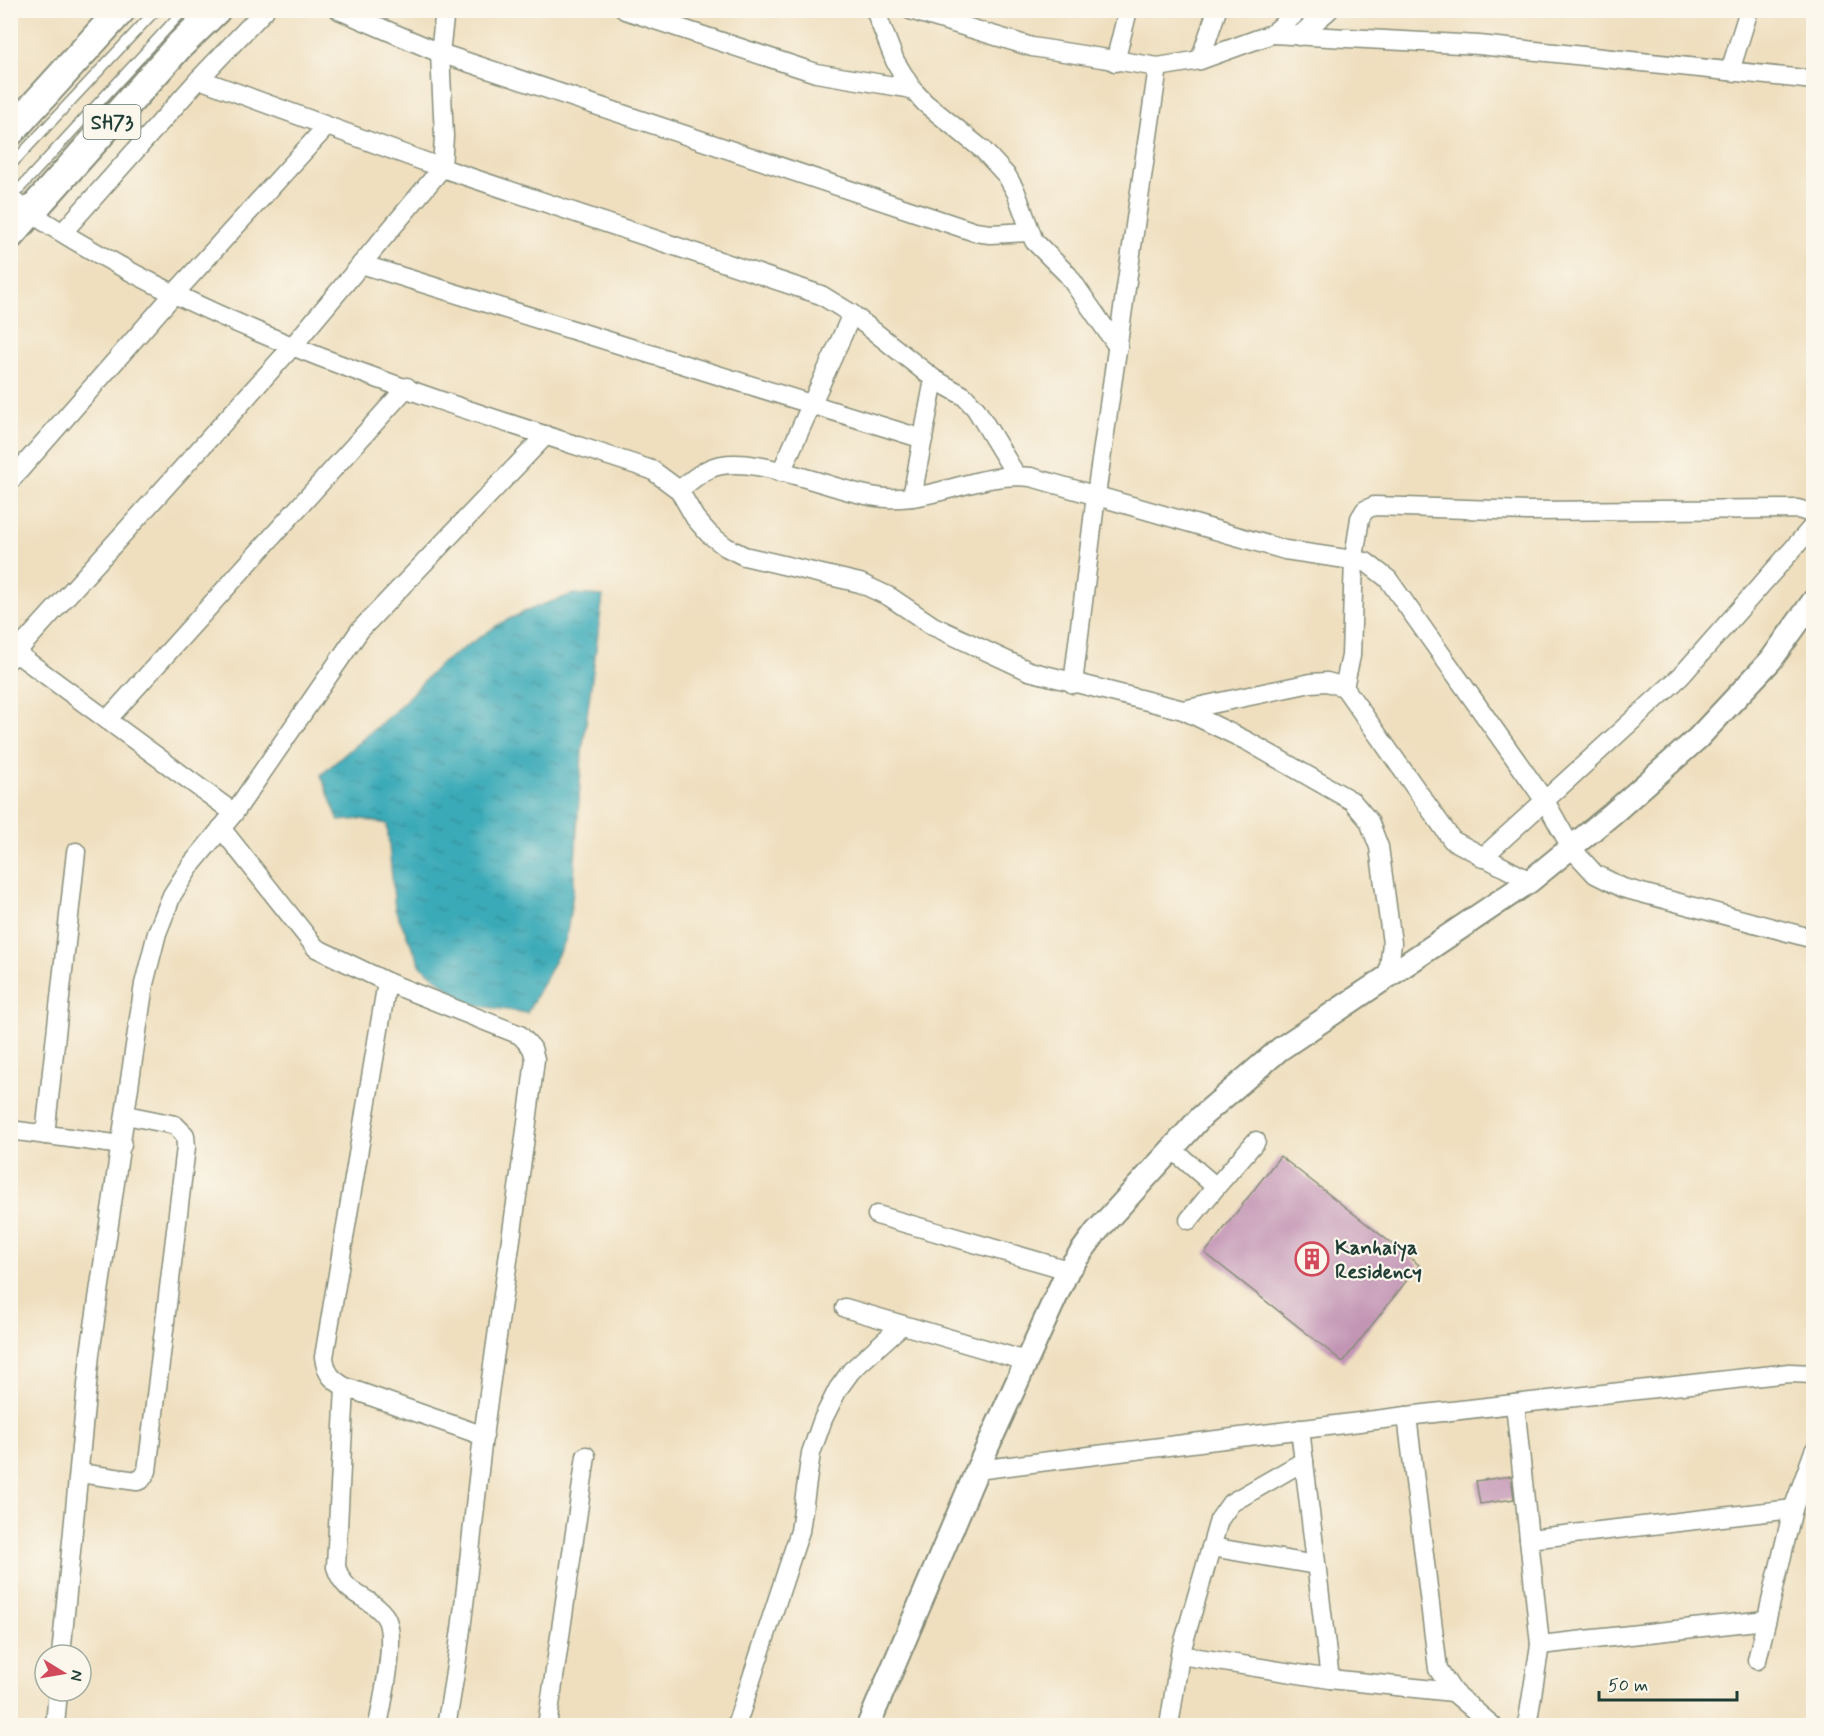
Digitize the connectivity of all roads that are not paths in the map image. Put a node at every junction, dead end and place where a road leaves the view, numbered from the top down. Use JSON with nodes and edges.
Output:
{"nodes":[{"id":1,"x":121,"y":10,"type":"edge"},
{"id":2,"x":156,"y":10,"type":"edge"},
{"id":3,"x":184,"y":10,"type":"edge"},
{"id":4,"x":216,"y":10,"type":"edge"},
{"id":5,"x":265,"y":10,"type":"edge"},
{"id":6,"x":339,"y":10,"type":"edge"},
{"id":7,"x":445,"y":10,"type":"edge"},
{"id":8,"x":625,"y":10,"type":"edge"},
{"id":9,"x":875,"y":10,"type":"edge"},
{"id":10,"x":910,"y":10,"type":"edge"},
{"id":11,"x":1128,"y":10,"type":"edge"},
{"id":12,"x":1217,"y":10,"type":"edge"},
{"id":13,"x":1300,"y":10,"type":"edge"},
{"id":14,"x":1329,"y":10,"type":"edge"},
{"id":15,"x":1749,"y":10,"type":"edge"},
{"id":16,"x":1272,"y":34,"type":"junction"},
{"id":17,"x":1299,"y":36,"type":"junction"},
{"id":18,"x":440,"y":53,"type":"junction"},
{"id":19,"x":1200,"y":60,"type":"junction"},
{"id":20,"x":1115,"y":62,"type":"junction"},
{"id":21,"x":1158,"y":67,"type":"junction"},
{"id":22,"x":1730,"y":71,"type":"junction"},
{"id":23,"x":199,"y":79,"type":"junction"},
{"id":24,"x":1814,"y":80,"type":"edge"},
{"id":25,"x":912,"y":88,"type":"junction"},
{"id":26,"x":326,"y":128,"type":"junction"},
{"id":27,"x":10,"y":132,"type":"edge"},
{"id":28,"x":10,"y":166,"type":"edge"},
{"id":29,"x":442,"y":168,"type":"junction"},
{"id":30,"x":16,"y":203,"type":"edge"},
{"id":31,"x":63,"y":232,"type":"junction"},
{"id":32,"x":1029,"y":232,"type":"junction"},
{"id":33,"x":10,"y":235,"type":"edge"},
{"id":34,"x":361,"y":264,"type":"junction"},
{"id":35,"x":174,"y":294,"type":"junction"},
{"id":36,"x":852,"y":314,"type":"junction"},
{"id":37,"x":1118,"y":347,"type":"junction"},
{"id":38,"x":291,"y":348,"type":"junction"},
{"id":39,"x":934,"y":379,"type":"junction"},
{"id":40,"x":406,"y":387,"type":"junction"},
{"id":41,"x":811,"y":406,"type":"junction"},
{"id":42,"x":546,"y":435,"type":"junction"},
{"id":43,"x":923,"y":439,"type":"junction"},
{"id":44,"x":782,"y":472,"type":"junction"},
{"id":45,"x":1016,"y":475,"type":"junction"},
{"id":46,"x":10,"y":481,"type":"edge"},
{"id":47,"x":679,"y":490,"type":"junction"},
{"id":48,"x":1096,"y":495,"type":"junction"},
{"id":49,"x":912,"y":497,"type":"junction"},
{"id":50,"x":1814,"y":514,"type":"edge"},
{"id":51,"x":1814,"y":525,"type":"edge"},
{"id":52,"x":1354,"y":558,"type":"junction"},
{"id":53,"x":1814,"y":600,"type":"edge"},
{"id":54,"x":13,"y":656,"type":"edge"},
{"id":55,"x":1073,"y":684,"type":"junction"},
{"id":56,"x":1344,"y":687,"type":"junction"},
{"id":57,"x":1183,"y":710,"type":"junction"},
{"id":58,"x":107,"y":720,"type":"junction"},
{"id":59,"x":1545,"y":801,"type":"junction"},
{"id":60,"x":234,"y":813,"type":"junction"},
{"id":61,"x":221,"y":828,"type":"junction"},
{"id":62,"x":1572,"y":849,"type":"junction"},
{"id":63,"x":76,"y":852,"type":"dead end"},
{"id":64,"x":1482,"y":858,"type":"junction"},
{"id":65,"x":1530,"y":881,"type":"junction"},
{"id":66,"x":1814,"y":939,"type":"edge"},
{"id":67,"x":1388,"y":976,"type":"junction"},
{"id":68,"x":387,"y":982,"type":"junction"},
{"id":69,"x":126,"y":1115,"type":"junction"},
{"id":70,"x":10,"y":1130,"type":"edge"},
{"id":71,"x":45,"y":1135,"type":"junction"},
{"id":72,"x":1256,"y":1141,"type":"dead end"},
{"id":73,"x":122,"y":1145,"type":"junction"},
{"id":74,"x":1172,"y":1149,"type":"junction"},
{"id":75,"x":1215,"y":1187,"type":"junction"},
{"id":76,"x":877,"y":1215,"type":"dead end"},
{"id":77,"x":1189,"y":1220,"type":"dead end"},
{"id":78,"x":1068,"y":1270,"type":"junction"},
{"id":79,"x":845,"y":1308,"type":"dead end"},
{"id":80,"x":902,"y":1325,"type":"junction"},
{"id":81,"x":1026,"y":1361,"type":"junction"},
{"id":82,"x":1814,"y":1374,"type":"edge"},
{"id":83,"x":345,"y":1387,"type":"junction"},
{"id":84,"x":1515,"y":1404,"type":"junction"},
{"id":85,"x":1407,"y":1416,"type":"junction"},
{"id":86,"x":1292,"y":1430,"type":"junction"},
{"id":87,"x":484,"y":1436,"type":"junction"},
{"id":88,"x":1814,"y":1451,"type":"edge"},
{"id":89,"x":586,"y":1456,"type":"dead end"},
{"id":90,"x":1304,"y":1461,"type":"junction"},
{"id":91,"x":977,"y":1470,"type":"junction"},
{"id":92,"x":79,"y":1473,"type":"junction"},
{"id":93,"x":1802,"y":1503,"type":"edge"},
{"id":94,"x":1529,"y":1539,"type":"junction"},
{"id":95,"x":1211,"y":1547,"type":"junction"},
{"id":96,"x":1316,"y":1565,"type":"junction"},
{"id":97,"x":1766,"y":1620,"type":"junction"},
{"id":98,"x":62,"y":1643,"type":"edge"},
{"id":99,"x":1540,"y":1645,"type":"junction"},
{"id":100,"x":1180,"y":1655,"type":"junction"},
{"id":101,"x":1757,"y":1660,"type":"dead end"},
{"id":102,"x":1330,"y":1679,"type":"junction"},
{"id":103,"x":1453,"y":1692,"type":"junction"},
{"id":104,"x":57,"y":1703,"type":"edge"},
{"id":105,"x":55,"y":1725,"type":"edge"},
{"id":106,"x":378,"y":1725,"type":"edge"},
{"id":107,"x":446,"y":1725,"type":"edge"},
{"id":108,"x":547,"y":1725,"type":"edge"},
{"id":109,"x":736,"y":1725,"type":"edge"},
{"id":110,"x":868,"y":1725,"type":"edge"},
{"id":111,"x":1169,"y":1725,"type":"edge"},
{"id":112,"x":1494,"y":1725,"type":"edge"},
{"id":113,"x":1527,"y":1725,"type":"edge"}],
"edges":[{"from":1,"to":27,"type":"main road"},
{"from":2,"to":28,"type":"lane"},
{"from":3,"to":30,"type":"lane"},
{"from":4,"to":30,"type":"main road","number":"SH73"},
{"from":5,"to":23,"type":"street"},
{"from":6,"to":18,"type":"street"},
{"from":7,"to":18,"type":"street"},
{"from":8,"to":25,"type":"street"},
{"from":9,"to":25,"type":"street"},
{"from":10,"to":20,"type":"street"},
{"from":11,"to":20,"type":"street"},
{"from":12,"to":19,"type":"street"},
{"from":13,"to":16,"type":"street"},
{"from":14,"to":17,"type":"street"},
{"from":15,"to":22,"type":"street"},
{"from":16,"to":17,"type":"street"},
{"from":16,"to":19,"type":"street"},
{"from":17,"to":22,"type":"street"},
{"from":18,"to":29,"type":"street"},
{"from":18,"to":32,"type":"street"},
{"from":19,"to":21,"type":"street"},
{"from":20,"to":21,"type":"street"},
{"from":21,"to":37,"type":"street"},
{"from":22,"to":24,"type":"street"},
{"from":23,"to":26,"type":"street"},
{"from":23,"to":31,"type":"street"},
{"from":25,"to":32,"type":"street"},
{"from":26,"to":29,"type":"street"},
{"from":26,"to":35,"type":"street"},
{"from":29,"to":34,"type":"street"},
{"from":29,"to":36,"type":"street"},
{"from":30,"to":31,"type":"street"},
{"from":30,"to":33,"type":"main road","number":"SH73"},
{"from":31,"to":35,"type":"street"},
{"from":32,"to":37,"type":"street"},
{"from":34,"to":38,"type":"street"},
{"from":34,"to":41,"type":"street"},
{"from":35,"to":38,"type":"street"},
{"from":35,"to":46,"type":"street"},
{"from":36,"to":39,"type":"street"},
{"from":36,"to":41,"type":"street"},
{"from":37,"to":48,"type":"street"},
{"from":38,"to":40,"type":"street"},
{"from":38,"to":54,"type":"street"},
{"from":39,"to":43,"type":"street"},
{"from":39,"to":45,"type":"street"},
{"from":40,"to":42,"type":"street"},
{"from":40,"to":58,"type":"street"},
{"from":41,"to":43,"type":"street"},
{"from":41,"to":44,"type":"street"},
{"from":42,"to":47,"type":"street"},
{"from":42,"to":60,"type":"street"},
{"from":43,"to":49,"type":"street"},
{"from":44,"to":47,"type":"street"},
{"from":44,"to":49,"type":"street"},
{"from":45,"to":48,"type":"street"},
{"from":45,"to":49,"type":"street"},
{"from":47,"to":55,"type":"street"},
{"from":48,"to":52,"type":"street"},
{"from":48,"to":55,"type":"street"},
{"from":50,"to":52,"type":"street"},
{"from":51,"to":59,"type":"street"},
{"from":52,"to":56,"type":"street"},
{"from":52,"to":59,"type":"street"},
{"from":53,"to":62,"type":"street"},
{"from":54,"to":58,"type":"street"},
{"from":55,"to":57,"type":"street"},
{"from":56,"to":57,"type":"street"},
{"from":56,"to":64,"type":"street"},
{"from":57,"to":67,"type":"street"},
{"from":58,"to":60,"type":"street"},
{"from":59,"to":62,"type":"street"},
{"from":59,"to":64,"type":"street"},
{"from":60,"to":61,"type":"street"},
{"from":61,"to":68,"type":"street"},
{"from":61,"to":69,"type":"street"},
{"from":62,"to":65,"type":"street"},
{"from":62,"to":66,"type":"street"},
{"from":63,"to":71,"type":"street"},
{"from":64,"to":65,"type":"street"},
{"from":65,"to":67,"type":"street"},
{"from":67,"to":74,"type":"street"},
{"from":68,"to":83,"type":"street"},
{"from":68,"to":87,"type":"street"},
{"from":69,"to":73,"type":"street"},
{"from":69,"to":92,"type":"street"},
{"from":70,"to":71,"type":"street"},
{"from":71,"to":73,"type":"street"},
{"from":72,"to":75,"type":"street"},
{"from":73,"to":92,"type":"street"},
{"from":74,"to":75,"type":"street"},
{"from":74,"to":78,"type":"street"},
{"from":75,"to":77,"type":"street"},
{"from":76,"to":78,"type":"street"},
{"from":78,"to":81,"type":"street"},
{"from":79,"to":80,"type":"street"},
{"from":80,"to":81,"type":"street"},
{"from":80,"to":109,"type":"street"},
{"from":81,"to":91,"type":"street"},
{"from":82,"to":84,"type":"street"},
{"from":83,"to":87,"type":"street"},
{"from":83,"to":106,"type":"street"},
{"from":84,"to":85,"type":"street"},
{"from":84,"to":94,"type":"street"},
{"from":85,"to":86,"type":"street"},
{"from":85,"to":103,"type":"street"},
{"from":86,"to":90,"type":"street"},
{"from":86,"to":91,"type":"street"},
{"from":87,"to":107,"type":"street"},
{"from":88,"to":93,"type":"street"},
{"from":89,"to":108,"type":"street"},
{"from":90,"to":95,"type":"street"},
{"from":90,"to":96,"type":"street"},
{"from":91,"to":110,"type":"street"},
{"from":92,"to":98,"type":"street"},
{"from":93,"to":94,"type":"street"},
{"from":93,"to":97,"type":"street"},
{"from":94,"to":99,"type":"street"},
{"from":95,"to":96,"type":"street"},
{"from":95,"to":100,"type":"street"},
{"from":96,"to":102,"type":"street"},
{"from":97,"to":99,"type":"street"},
{"from":97,"to":101,"type":"street"},
{"from":99,"to":113,"type":"street"},
{"from":100,"to":102,"type":"street"},
{"from":100,"to":111,"type":"street"},
{"from":102,"to":103,"type":"street"},
{"from":103,"to":112,"type":"street"},
{"from":104,"to":105,"type":"street"}]}
